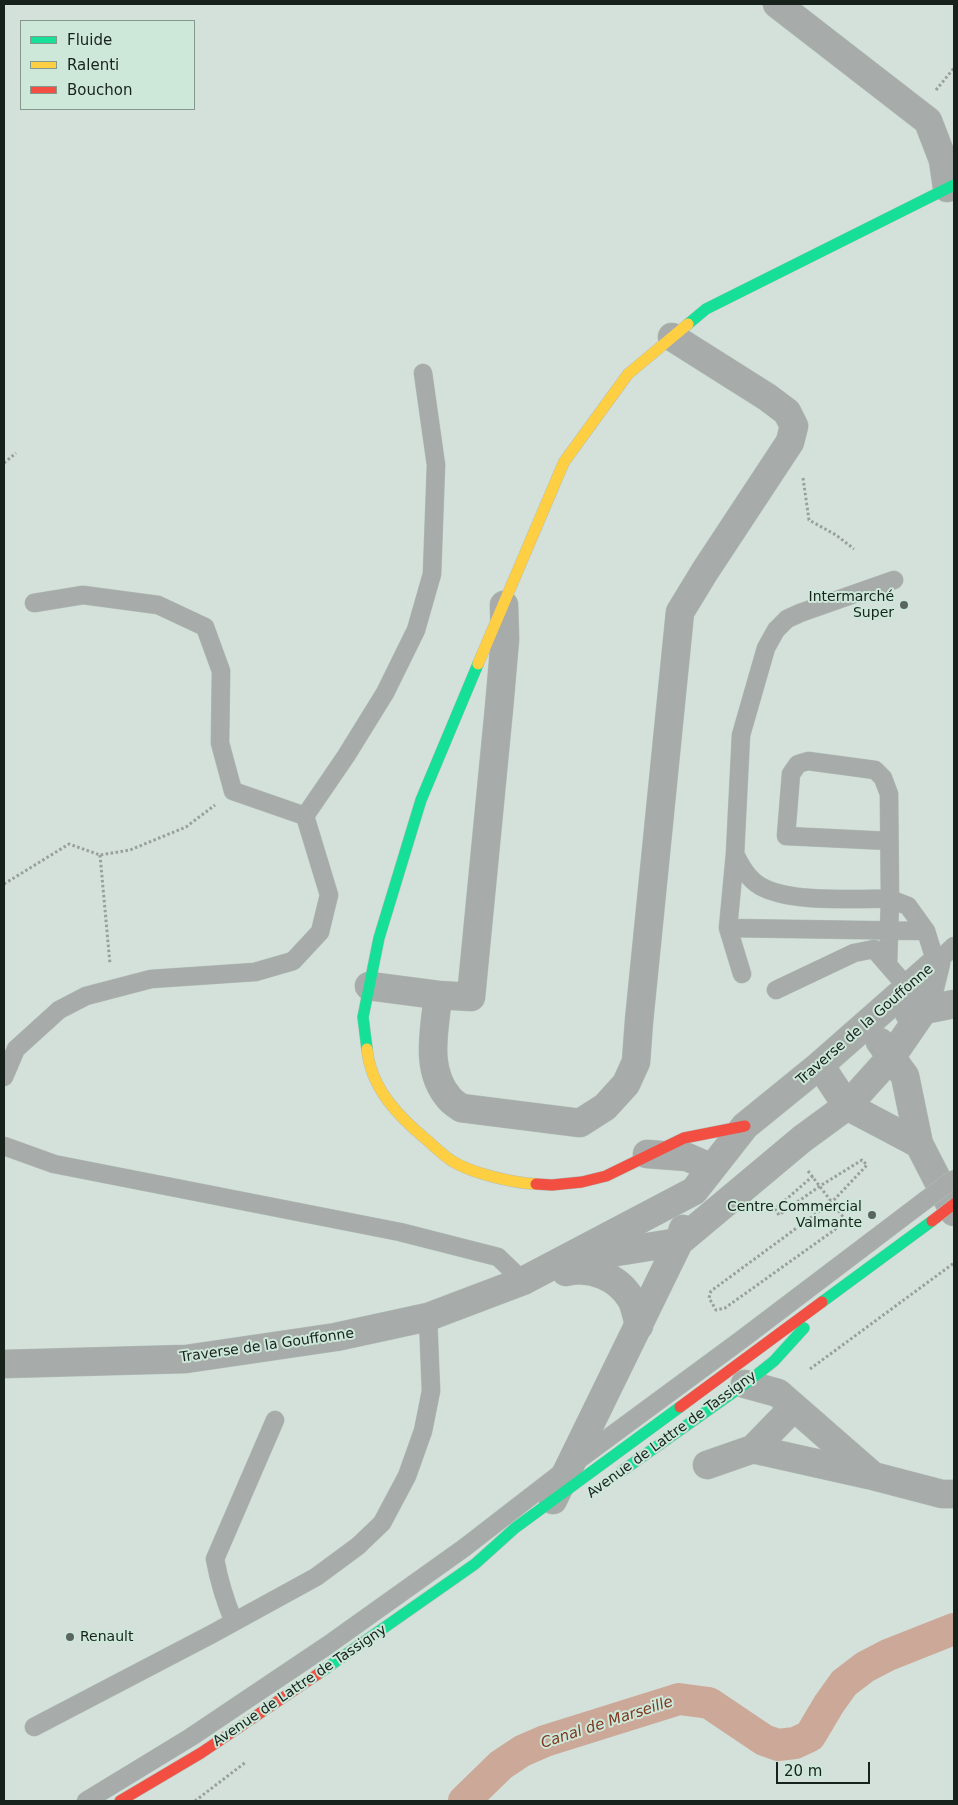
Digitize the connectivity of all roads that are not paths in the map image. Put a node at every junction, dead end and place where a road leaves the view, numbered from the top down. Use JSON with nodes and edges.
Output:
{"nodes":[{"id":1,"x":777,"y":4,"type":"edge"},
{"id":2,"x":926,"y":110,"type":"junction"},
{"id":3,"x":954,"y":132,"type":"edge"},
{"id":4,"x":951,"y":187,"type":"edge"},
{"id":5,"x":672,"y":336,"type":"junction"},
{"id":6,"x":423,"y":373,"type":"dead end"},
{"id":7,"x":894,"y":580,"type":"dead end"},
{"id":8,"x":34,"y":603,"type":"dead end"},
{"id":9,"x":504,"y":604,"type":"junction"},
{"id":10,"x":304,"y":816,"type":"junction"},
{"id":11,"x":889,"y":842,"type":"junction"},
{"id":12,"x":735,"y":854,"type":"junction"},
{"id":13,"x":890,"y":899,"type":"junction"},
{"id":14,"x":728,"y":928,"type":"junction"},
{"id":15,"x":889,"y":929,"type":"junction"},
{"id":16,"x":926,"y":931,"type":"junction"},
{"id":17,"x":945,"y":954,"type":"edge"},
{"id":18,"x":888,"y":964,"type":"junction"},
{"id":19,"x":742,"y":974,"type":"dead end"},
{"id":20,"x":369,"y":986,"type":"junction"},
{"id":21,"x":907,"y":987,"type":"junction"},
{"id":22,"x":776,"y":990,"type":"dead end"},
{"id":23,"x":438,"y":995,"type":"junction"},
{"id":24,"x":954,"y":1004,"type":"edge"},
{"id":25,"x":925,"y":1008,"type":"junction"},
{"id":26,"x":867,"y":1024,"type":"junction"},
{"id":27,"x":892,"y":1056,"type":"junction"},
{"id":28,"x":820,"y":1065,"type":"junction"},
{"id":29,"x":4,"y":1077,"type":"edge"},
{"id":30,"x":847,"y":1106,"type":"junction"},
{"id":31,"x":745,"y":1126,"type":"junction"},
{"id":32,"x":919,"y":1144,"type":"junction"},
{"id":33,"x":4,"y":1146,"type":"edge"},
{"id":34,"x":647,"y":1154,"type":"junction"},
{"id":35,"x":712,"y":1168,"type":"junction"},
{"id":36,"x":954,"y":1178,"type":"edge"},
{"id":37,"x":694,"y":1191,"type":"junction"},
{"id":38,"x":954,"y":1204,"type":"edge"},
{"id":39,"x":943,"y":1216,"type":"edge"},
{"id":40,"x":679,"y":1242,"type":"junction"},
{"id":41,"x":561,"y":1261,"type":"junction"},
{"id":42,"x":523,"y":1281,"type":"junction"},
{"id":43,"x":848,"y":1282,"type":"junction"},
{"id":44,"x":428,"y":1318,"type":"junction"},
{"id":45,"x":639,"y":1326,"type":"junction"},
{"id":46,"x":774,"y":1361,"type":"junction"},
{"id":47,"x":4,"y":1364,"type":"edge"},
{"id":48,"x":745,"y":1384,"type":"junction"},
{"id":49,"x":786,"y":1400,"type":"junction"},
{"id":50,"x":274,"y":1420,"type":"dead end"},
{"id":51,"x":753,"y":1449,"type":"junction"},
{"id":52,"x":706,"y":1465,"type":"dead end"},
{"id":53,"x":570,"y":1466,"type":"junction"},
{"id":54,"x":616,"y":1476,"type":"dead end"},
{"id":55,"x":873,"y":1476,"type":"junction"},
{"id":56,"x":954,"y":1494,"type":"edge"},
{"id":57,"x":553,"y":1500,"type":"junction"},
{"id":58,"x":510,"y":1547,"type":"dead end"},
{"id":59,"x":475,"y":1564,"type":"junction"},
{"id":60,"x":234,"y":1622,"type":"junction"},
{"id":61,"x":34,"y":1727,"type":"dead end"},
{"id":62,"x":86,"y":1801,"type":"edge"},
{"id":63,"x":120,"y":1801,"type":"edge"}],
"edges":[{"from":1,"to":2,"type":"street"},
{"from":2,"to":3,"type":"street"},
{"from":2,"to":4,"type":"street"},
{"from":4,"to":5,"type":"street"},
{"from":5,"to":9,"type":"street"},
{"from":5,"to":23,"type":"street"},
{"from":6,"to":10,"type":"lane"},
{"from":7,"to":12,"type":"lane"},
{"from":8,"to":10,"type":"lane"},
{"from":9,"to":20,"type":"street"},
{"from":9,"to":23,"type":"street"},
{"from":10,"to":29,"type":"lane"},
{"from":11,"to":11,"type":"lane"},
{"from":11,"to":13,"type":"lane"},
{"from":12,"to":13,"type":"lane"},
{"from":12,"to":14,"type":"lane"},
{"from":13,"to":15,"type":"lane"},
{"from":13,"to":16,"type":"lane"},
{"from":14,"to":15,"type":"lane"},
{"from":14,"to":19,"type":"lane"},
{"from":15,"to":16,"type":"lane"},
{"from":15,"to":18,"type":"lane"},
{"from":16,"to":17,"type":"lane"},
{"from":17,"to":21,"type":"street","name":"Traverse de la Gouffonne"},
{"from":17,"to":25,"type":"street","name":"Traverse de la Gouffonne"},
{"from":18,"to":21,"type":"lane"},
{"from":18,"to":22,"type":"lane"},
{"from":20,"to":23,"type":"street"},
{"from":20,"to":34,"type":"street"},
{"from":21,"to":26,"type":"street","name":"Traverse de la Gouffonne"},
{"from":24,"to":25,"type":"street"},
{"from":25,"to":26,"type":"street"},
{"from":25,"to":27,"type":"street","name":"Traverse de la Gouffonne"},
{"from":26,"to":27,"type":"street"},
{"from":26,"to":28,"type":"street","name":"Traverse de la Gouffonne"},
{"from":27,"to":30,"type":"street","name":"Traverse de la Gouffonne"},
{"from":27,"to":32,"type":"street"},
{"from":28,"to":30,"type":"street"},
{"from":28,"to":31,"type":"street","name":"Traverse de la Gouffonne"},
{"from":30,"to":32,"type":"street"},
{"from":30,"to":40,"type":"street","name":"Traverse de la Gouffonne"},
{"from":31,"to":34,"type":"street"},
{"from":31,"to":35,"type":"street","name":"Traverse de la Gouffonne"},
{"from":32,"to":39,"type":"street"},
{"from":33,"to":42,"type":"lane"},
{"from":34,"to":35,"type":"street"},
{"from":35,"to":37,"type":"street","name":"Traverse de la Gouffonne"},
{"from":36,"to":53,"type":"lane","bridge":true},
{"from":37,"to":40,"type":"street"},
{"from":37,"to":41,"type":"street","name":"Traverse de la Gouffonne"},
{"from":38,"to":39,"type":"street","name":"Avenue de Lattre de Tassigny","bridge":true},
{"from":39,"to":43,"type":"street","name":"Avenue de Lattre de Tassigny"},
{"from":40,"to":41,"type":"street","name":"Traverse de la Gouffonne"},
{"from":40,"to":45,"type":"street"},
{"from":41,"to":42,"type":"street","name":"Traverse de la Gouffonne"},
{"from":42,"to":44,"type":"street","name":"Traverse de la Gouffonne"},
{"from":42,"to":45,"type":"street","name":"Traverse de la Gouffonne"},
{"from":43,"to":46,"type":"street","name":"Avenue de Lattre de Tassigny"},
{"from":43,"to":57,"type":"street","name":"Avenue de Lattre de Tassigny"},
{"from":44,"to":47,"type":"street","name":"Traverse de la Gouffonne"},
{"from":44,"to":60,"type":"lane"},
{"from":45,"to":53,"type":"street"},
{"from":46,"to":48,"type":"street","name":"Avenue de Lattre de Tassigny"},
{"from":46,"to":49,"type":"street"},
{"from":48,"to":49,"type":"street"},
{"from":48,"to":54,"type":"street","name":"Avenue de Lattre de Tassigny"},
{"from":49,"to":51,"type":"street"},
{"from":49,"to":55,"type":"street"},
{"from":50,"to":60,"type":"lane"},
{"from":51,"to":52,"type":"street"},
{"from":51,"to":55,"type":"street"},
{"from":53,"to":57,"type":"street"},
{"from":53,"to":62,"type":"lane"},
{"from":55,"to":56,"type":"street"},
{"from":57,"to":59,"type":"street","name":"Avenue de Lattre de Tassigny"},
{"from":58,"to":59,"type":"street","name":"Avenue de Lattre de Tassigny"},
{"from":59,"to":63,"type":"street","name":"Avenue de Lattre de Tassigny"},
{"from":60,"to":61,"type":"lane"}]}
